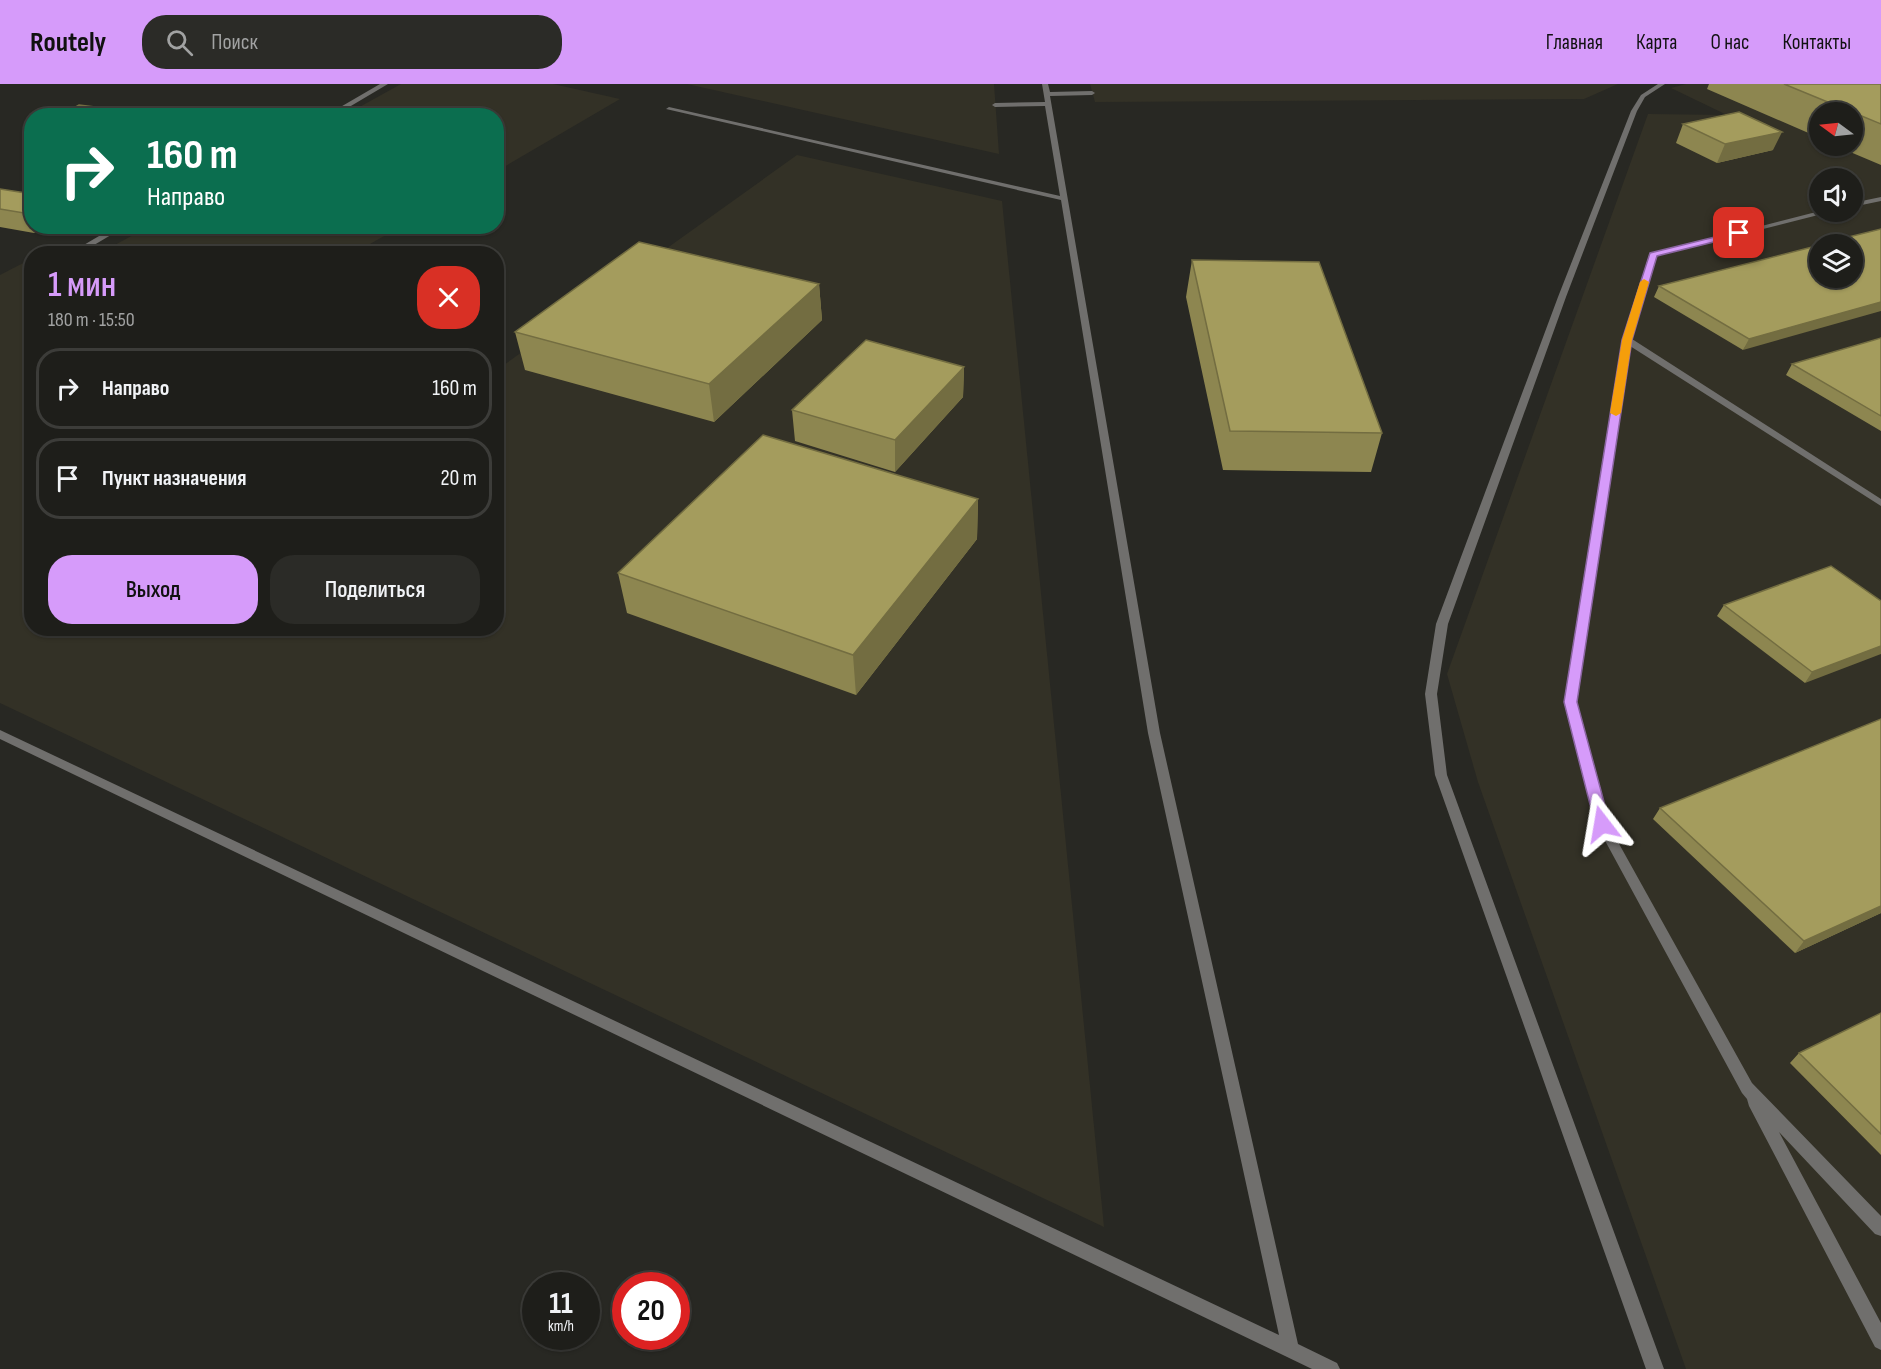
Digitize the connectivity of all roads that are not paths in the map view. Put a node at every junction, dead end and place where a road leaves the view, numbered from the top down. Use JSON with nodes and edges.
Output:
{"nodes":[{"id":1,"x":385,"y":84,"type":"edge"},
{"id":2,"x":1662,"y":84,"type":"edge"},
{"id":3,"x":1092,"y":93,"type":"dead end"},
{"id":4,"x":1047,"y":94,"type":"edge"},
{"id":5,"x":995,"y":105,"type":"dead end"},
{"id":6,"x":342,"y":108,"type":"edge"},
{"id":7,"x":669,"y":109,"type":"dead end"},
{"id":8,"x":1065,"y":199,"type":"junction"},
{"id":9,"x":1881,"y":199,"type":"edge"},
{"id":10,"x":1863,"y":203,"type":"edge"},
{"id":11,"x":1809,"y":216,"type":"edge"},
{"id":12,"x":108,"y":234,"type":"edge"},
{"id":13,"x":86,"y":246,"type":"edge"},
{"id":14,"x":1627,"y":340,"type":"junction"},
{"id":15,"x":1881,"y":502,"type":"edge"},
{"id":16,"x":0,"y":734,"type":"edge"},
{"id":17,"x":1747,"y":1088,"type":"junction"},
{"id":18,"x":1881,"y":1228,"type":"edge"},
{"id":19,"x":1881,"y":1341,"type":"edge"},
{"id":20,"x":1291,"y":1350,"type":"junction"},
{"id":21,"x":1331,"y":1369,"type":"edge"},
{"id":22,"x":1655,"y":1369,"type":"edge"}],
"edges":[{"from":1,"to":6,"type":"street"},
{"from":2,"to":22,"type":"street"},
{"from":3,"to":4,"type":"street"},
{"from":4,"to":5,"type":"street"},
{"from":4,"to":8,"type":"street"},
{"from":7,"to":8,"type":"street"},
{"from":8,"to":20,"type":"street"},
{"from":9,"to":10,"type":"street"},
{"from":11,"to":14,"type":"street"},
{"from":12,"to":13,"type":"street"},
{"from":14,"to":15,"type":"street"},
{"from":14,"to":17,"type":"street"},
{"from":16,"to":20,"type":"street"},
{"from":17,"to":18,"type":"street"},
{"from":17,"to":19,"type":"street"},
{"from":20,"to":21,"type":"street"}]}
